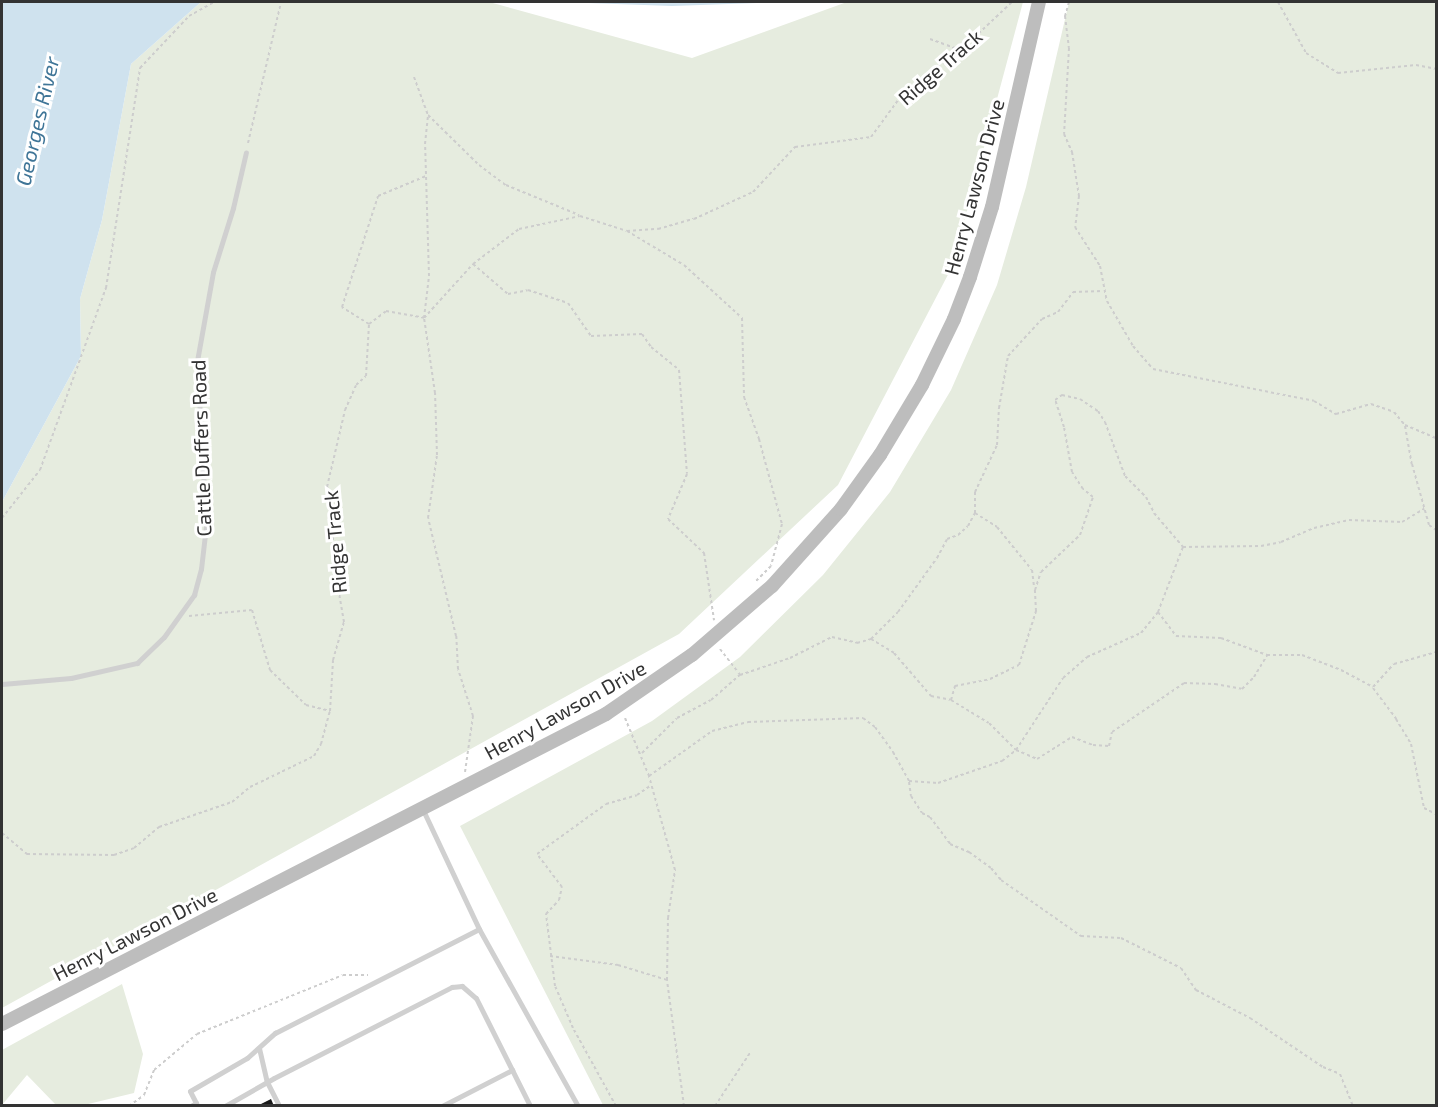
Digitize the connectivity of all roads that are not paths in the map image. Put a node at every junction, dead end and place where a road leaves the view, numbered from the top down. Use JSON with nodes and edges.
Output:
{"nodes":[{"id":1,"x":1039,"y":2,"type":"edge"},
{"id":2,"x":246,"y":152,"type":"road end"},
{"id":3,"x":2,"y":684,"type":"edge"},
{"id":4,"x":422,"y":809,"type":"junction"},
{"id":5,"x":479,"y":929,"type":"junction"},
{"id":6,"x":2,"y":1024,"type":"edge"},
{"id":7,"x":259,"y":1048,"type":"junction"},
{"id":8,"x":512,"y":1070,"type":"junction"},
{"id":9,"x":267,"y":1082,"type":"junction"},
{"id":10,"x":195,"y":1105,"type":"edge"},
{"id":11,"x":225,"y":1106,"type":"edge"},
{"id":12,"x":279,"y":1106,"type":"edge"},
{"id":13,"x":442,"y":1106,"type":"edge"},
{"id":14,"x":530,"y":1106,"type":"edge"},
{"id":15,"x":578,"y":1106,"type":"edge"}],
"edges":[{"from":1,"to":4,"type":"main road","name":"Henry Lawson Drive"},
{"from":2,"to":3,"type":"lane","name":"Cattle Duffers Road"},
{"from":4,"to":5,"type":"lane"},
{"from":4,"to":6,"type":"main road","name":"Henry Lawson Drive"},
{"from":5,"to":7,"type":"lane"},
{"from":5,"to":15,"type":"lane"},
{"from":7,"to":9,"type":"lane"},
{"from":7,"to":10,"type":"lane"},
{"from":8,"to":9,"type":"lane"},
{"from":8,"to":13,"type":"lane"},
{"from":8,"to":14,"type":"lane"},
{"from":9,"to":11,"type":"lane"},
{"from":9,"to":12,"type":"lane"}]}
